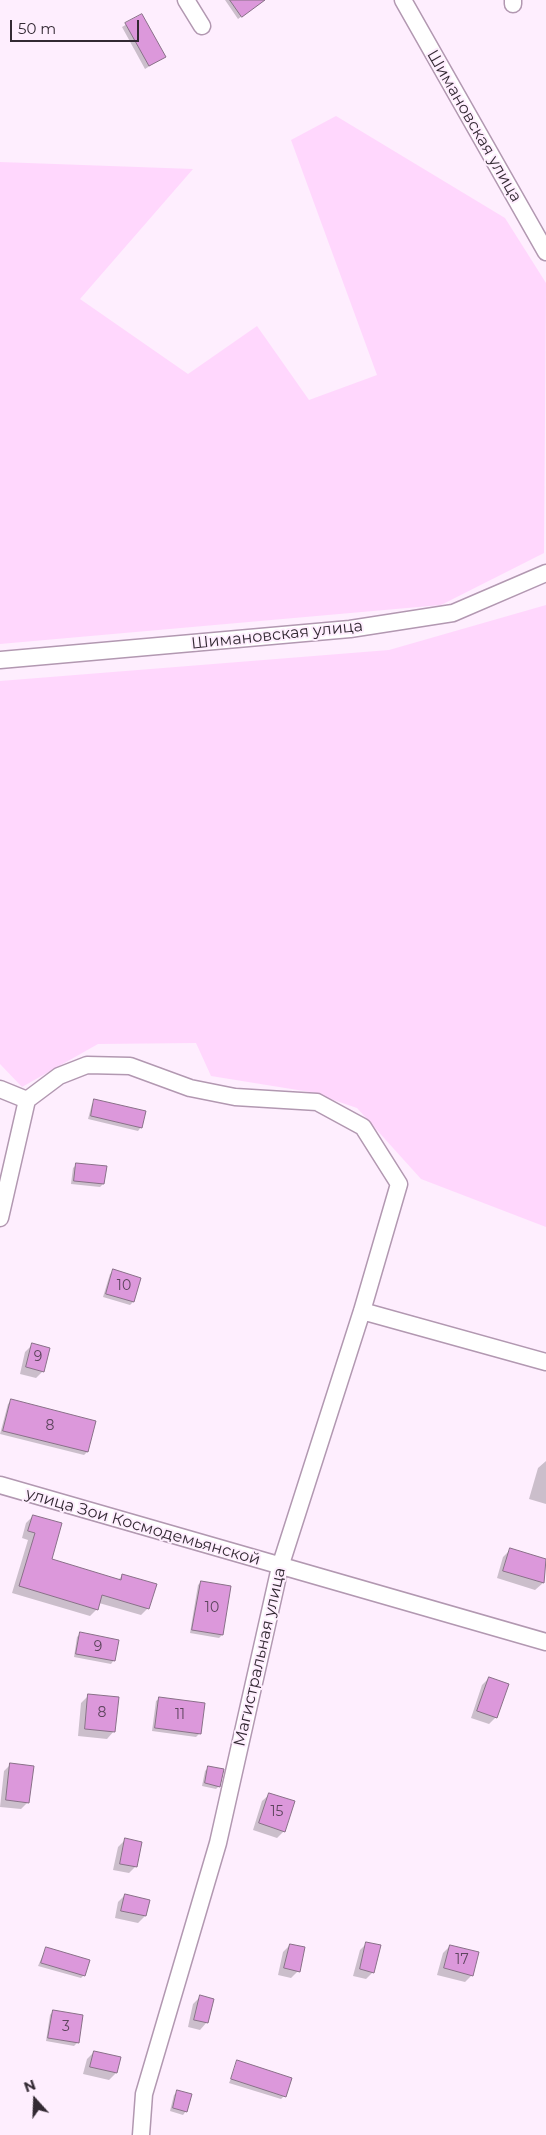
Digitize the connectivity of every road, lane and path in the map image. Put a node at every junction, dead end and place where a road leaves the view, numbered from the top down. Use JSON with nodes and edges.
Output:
{"nodes":[{"id":1,"x":186,"y":0,"type":"edge"},
{"id":2,"x":403,"y":0,"type":"edge"},
{"id":3,"x":202,"y":26,"type":"dead end"},
{"id":4,"x":546,"y":252,"type":"edge"},
{"id":5,"x":546,"y":572,"type":"edge"},
{"id":6,"x":0,"y":660,"type":"edge"},
{"id":7,"x":0,"y":1089,"type":"edge"},
{"id":8,"x":27,"y":1100,"type":"junction"},
{"id":9,"x":0,"y":1218,"type":"edge"},
{"id":10,"x":362,"y":1311,"type":"junction"},
{"id":11,"x":546,"y":1362,"type":"edge"},
{"id":12,"x":0,"y":1485,"type":"edge"},
{"id":13,"x":280,"y":1567,"type":"junction"},
{"id":14,"x":546,"y":1642,"type":"edge"},
{"id":15,"x":141,"y":2135,"type":"edge"}],
"edges":[{"from":1,"to":3,"type":"street"},
{"from":2,"to":4,"type":"street","name":"Шимановская улица"},
{"from":5,"to":6,"type":"street","name":"Шимановская улица"},
{"from":7,"to":8,"type":"street"},
{"from":8,"to":9,"type":"street"},
{"from":8,"to":10,"type":"street","name":"Магистральная улица"},
{"from":10,"to":11,"type":"street"},
{"from":10,"to":13,"type":"street","name":"Магистральная улица"},
{"from":12,"to":13,"type":"street","name":"улица Зои Космодемьянской"},
{"from":13,"to":14,"type":"street","name":"улица Зои Космодемьянской"},
{"from":13,"to":15,"type":"street","name":"Магистральная улица"}]}
